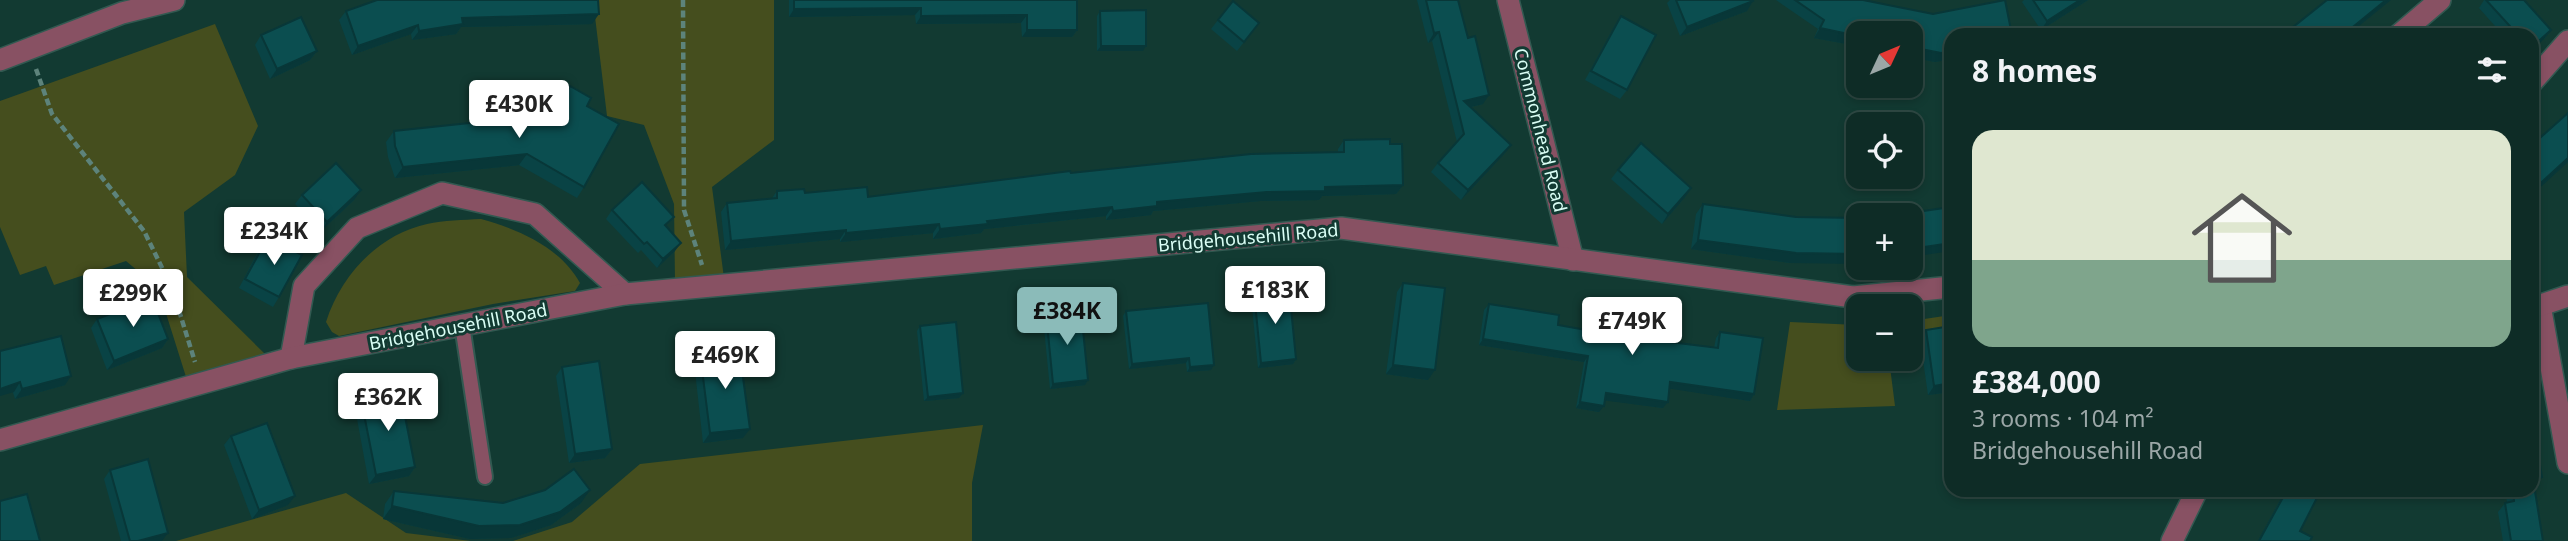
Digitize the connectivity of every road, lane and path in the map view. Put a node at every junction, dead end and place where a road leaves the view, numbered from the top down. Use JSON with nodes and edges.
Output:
{"nodes":[{"id":1,"x":174,"y":0,"type":"edge"},
{"id":2,"x":683,"y":0,"type":"edge"},
{"id":3,"x":1508,"y":0,"type":"edge"},
{"id":4,"x":2440,"y":0,"type":"edge"},
{"id":5,"x":105,"y":10,"type":"edge"},
{"id":6,"x":2407,"y":28,"type":"edge"},
{"id":7,"x":2568,"y":41,"type":"edge"},
{"id":8,"x":29,"y":48,"type":"junction"},
{"id":9,"x":0,"y":60,"type":"edge"},
{"id":10,"x":2539,"y":74,"type":"edge"},
{"id":11,"x":1573,"y":260,"type":"junction"},
{"id":12,"x":708,"y":286,"type":"junction"},
{"id":13,"x":1944,"y":288,"type":"edge"},
{"id":14,"x":625,"y":294,"type":"junction"},
{"id":15,"x":2568,"y":296,"type":"edge"},
{"id":16,"x":2539,"y":305,"type":"edge"},
{"id":17,"x":2539,"y":321,"type":"edge"},
{"id":18,"x":462,"y":325,"type":"junction"},
{"id":19,"x":291,"y":358,"type":"junction"},
{"id":20,"x":202,"y":383,"type":"junction"},
{"id":21,"x":0,"y":440,"type":"edge"},
{"id":22,"x":2568,"y":463,"type":"edge"},
{"id":23,"x":485,"y":477,"type":"dead end"},
{"id":24,"x":2194,"y":497,"type":"edge"},
{"id":25,"x":2172,"y":541,"type":"edge"}],
"edges":[{"from":1,"to":5,"type":"street"},
{"from":2,"to":12,"type":"path"},
{"from":3,"to":11,"type":"street","name":"Commonhead Road"},
{"from":4,"to":6,"type":"street"},
{"from":5,"to":8,"type":"street"},
{"from":7,"to":10,"type":"street"},
{"from":8,"to":9,"type":"street"},
{"from":8,"to":20,"type":"path"},
{"from":11,"to":12,"type":"street","name":"Bridgehousehill Road"},
{"from":11,"to":13,"type":"street","name":"Bridgehousehill Road"},
{"from":12,"to":14,"type":"street","name":"Bridgehousehill Road"},
{"from":14,"to":18,"type":"street","name":"Bridgehousehill Road"},
{"from":14,"to":19,"type":"street"},
{"from":15,"to":16,"type":"street"},
{"from":17,"to":22,"type":"street"},
{"from":18,"to":19,"type":"street","name":"Bridgehousehill Road"},
{"from":18,"to":23,"type":"lane"},
{"from":19,"to":20,"type":"street","name":"Bridgehousehill Road"},
{"from":20,"to":21,"type":"street","name":"Bridgehousehill Road"},
{"from":24,"to":25,"type":"street"}]}
